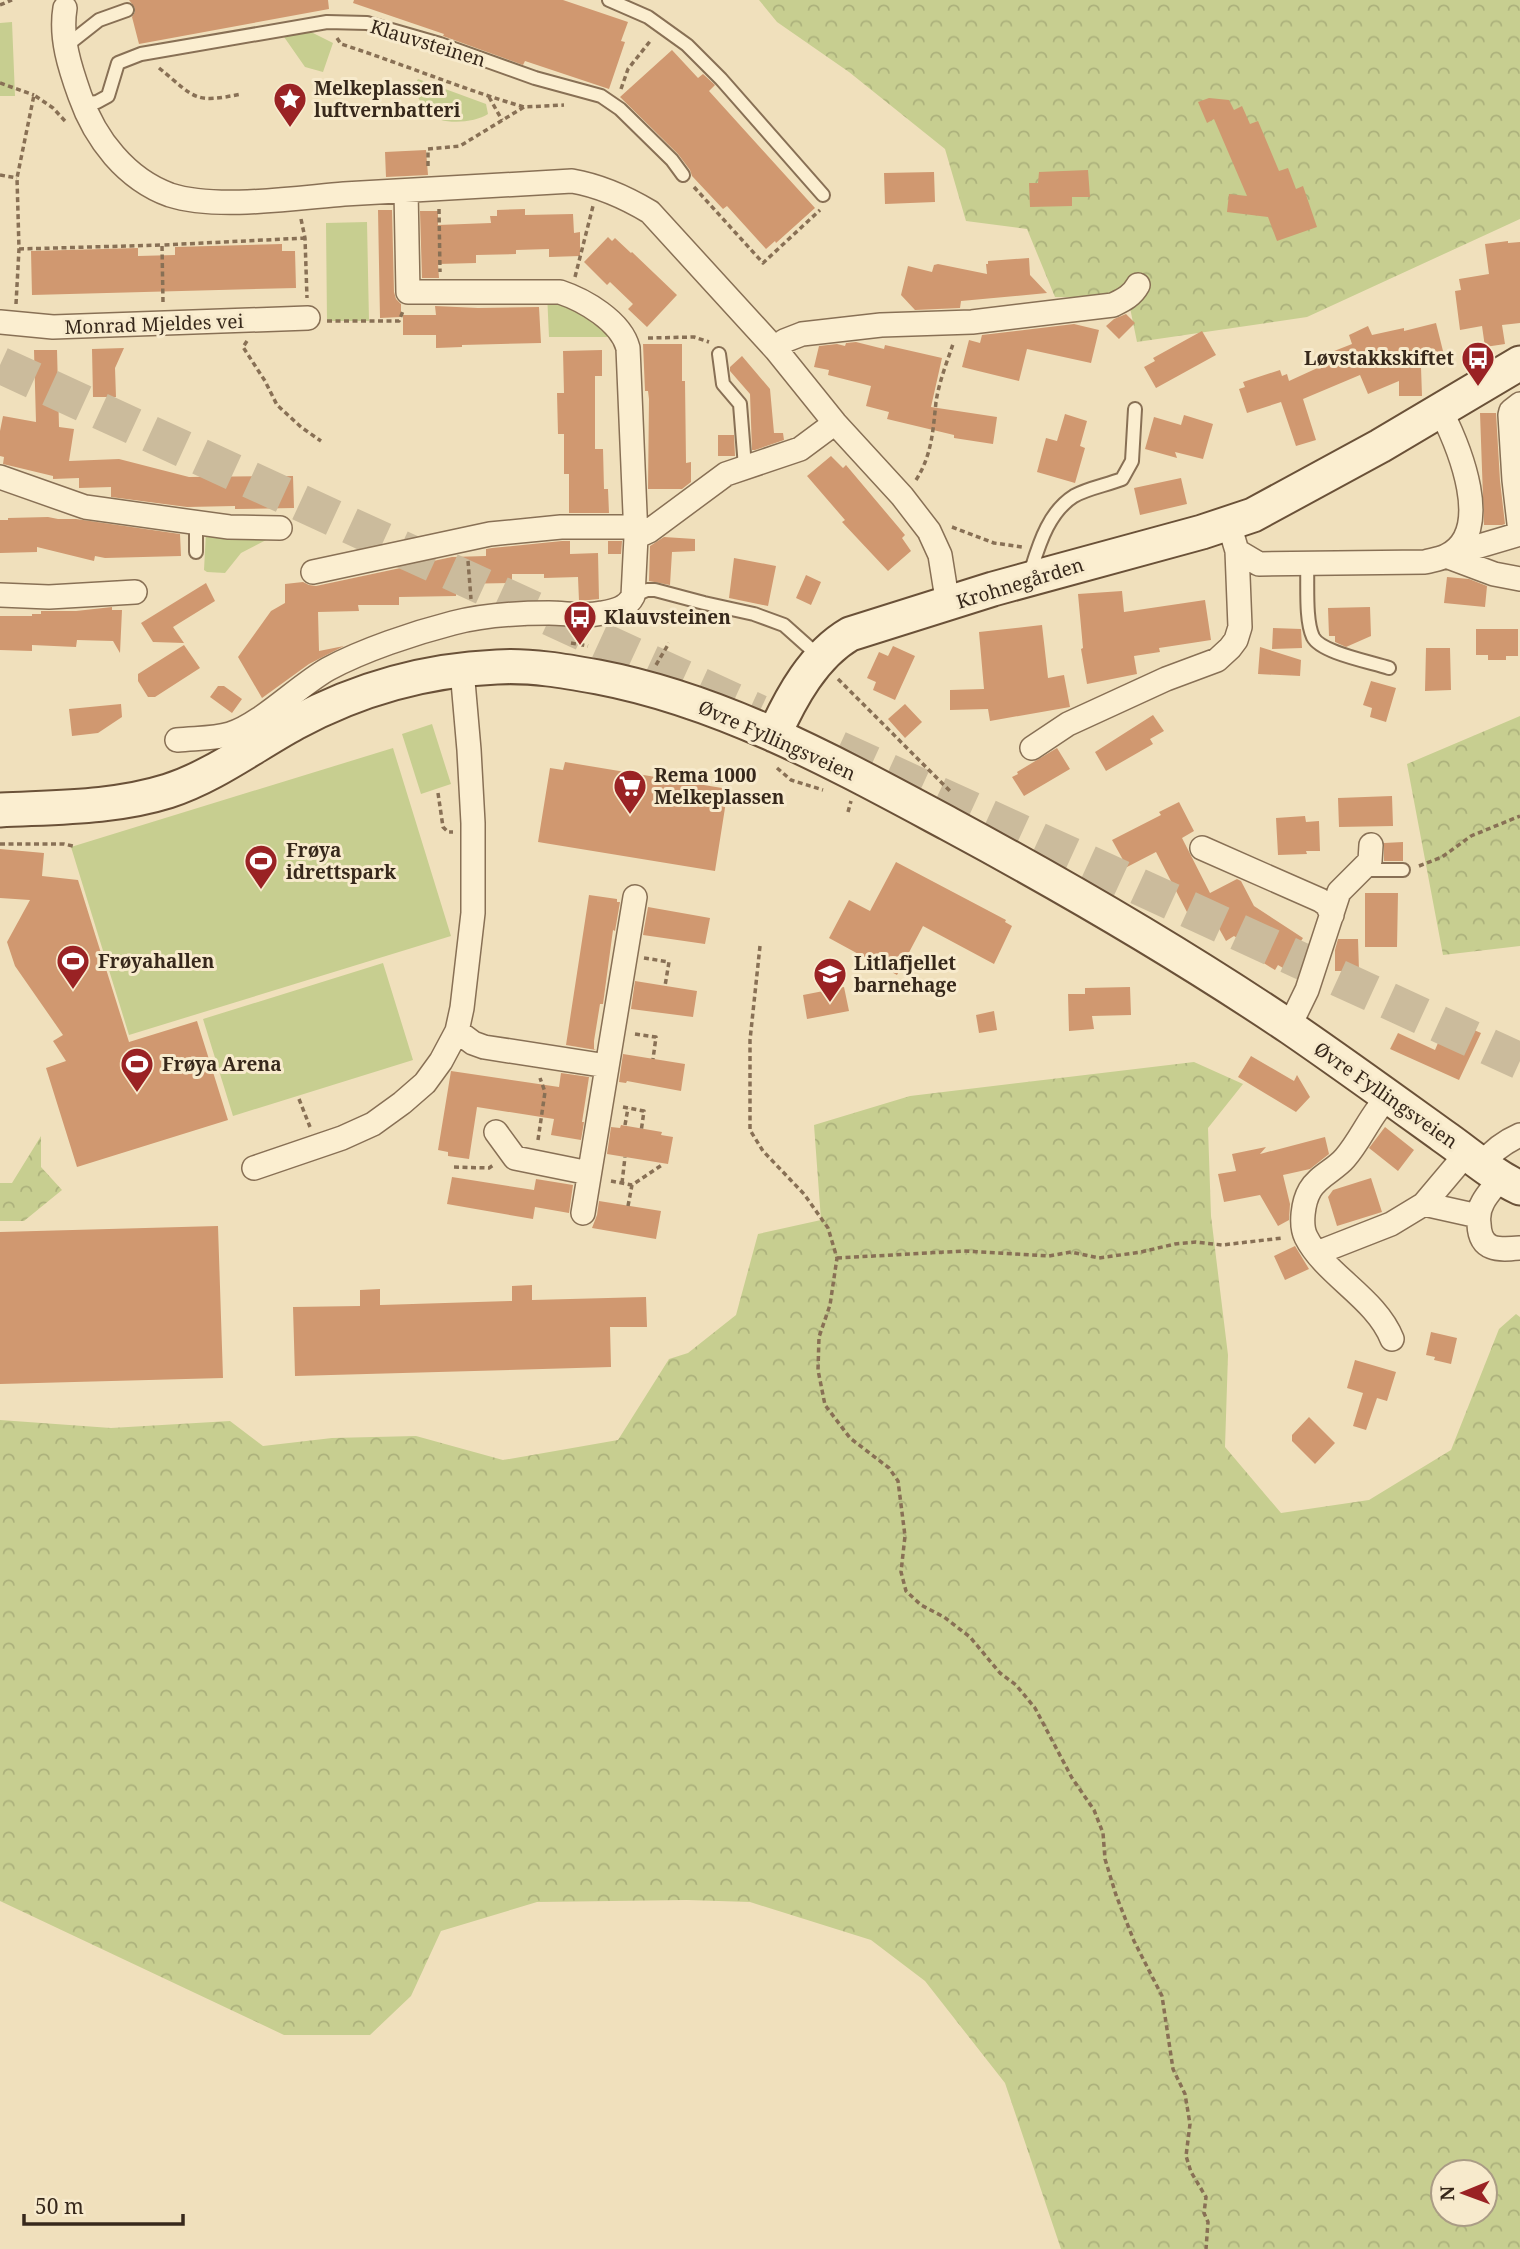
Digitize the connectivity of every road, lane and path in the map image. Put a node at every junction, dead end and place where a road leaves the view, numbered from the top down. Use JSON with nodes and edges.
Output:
{"nodes":[{"id":1,"x":12,"y":0,"type":"edge"},
{"id":2,"x":609,"y":0,"type":"edge"},
{"id":3,"x":67,"y":4,"type":"edge"},
{"id":4,"x":0,"y":5,"type":"edge"},
{"id":5,"x":127,"y":10,"type":"dead end"},
{"id":6,"x":648,"y":17,"type":"junction"},
{"id":7,"x":337,"y":22,"type":"junction"},
{"id":8,"x":66,"y":46,"type":"junction"},
{"id":9,"x":147,"y":53,"type":"junction"},
{"id":10,"x":0,"y":83,"type":"edge"},
{"id":11,"x":610,"y":85,"type":"dead end"},
{"id":12,"x":241,"y":94,"type":"dead end"},
{"id":13,"x":34,"y":95,"type":"junction"},
{"id":14,"x":601,"y":96,"type":"junction"},
{"id":15,"x":489,"y":97,"type":"junction"},
{"id":16,"x":82,"y":104,"type":"junction"},
{"id":17,"x":524,"y":107,"type":"junction"},
{"id":18,"x":502,"y":121,"type":"junction"},
{"id":19,"x":94,"y":127,"type":"junction"},
{"id":20,"x":428,"y":169,"type":"dead end"},
{"id":21,"x":683,"y":174,"type":"joint"},
{"id":22,"x":0,"y":175,"type":"edge"},
{"id":23,"x":17,"y":178,"type":"junction"},
{"id":24,"x":598,"y":187,"type":"junction"},
{"id":25,"x":406,"y":191,"type":"junction"},
{"id":26,"x":823,"y":195,"type":"joint"},
{"id":27,"x":298,"y":198,"type":"junction"},
{"id":28,"x":439,"y":198,"type":"dead end"},
{"id":29,"x":305,"y":239,"type":"junction"},
{"id":30,"x":162,"y":245,"type":"junction"},
{"id":31,"x":19,"y":248,"type":"junction"},
{"id":32,"x":1138,"y":285,"type":"dead end"},
{"id":33,"x":440,"y":291,"type":"junction"},
{"id":34,"x":408,"y":292,"type":"junction"},
{"id":35,"x":570,"y":295,"type":"junction"},
{"id":36,"x":308,"y":318,"type":"junction"},
{"id":37,"x":262,"y":320,"type":"junction"},
{"id":38,"x":7,"y":323,"type":"edge"},
{"id":39,"x":164,"y":324,"type":"junction"},
{"id":40,"x":625,"y":338,"type":"junction"},
{"id":41,"x":954,"y":342,"type":"dead end"},
{"id":42,"x":777,"y":351,"type":"junction"},
{"id":43,"x":719,"y":354,"type":"joint"},
{"id":44,"x":1520,"y":363,"type":"edge"},
{"id":45,"x":1520,"y":404,"type":"edge"},
{"id":46,"x":1135,"y":409,"type":"dead end"},
{"id":47,"x":1441,"y":411,"type":"junction"},
{"id":48,"x":835,"y":423,"type":"junction"},
{"id":49,"x":321,"y":441,"type":"dead end"},
{"id":50,"x":745,"y":467,"type":"junction"},
{"id":51,"x":0,"y":477,"type":"edge"},
{"id":52,"x":905,"y":499,"type":"junction"},
{"id":53,"x":196,"y":523,"type":"junction"},
{"id":54,"x":280,"y":528,"type":"dead end"},
{"id":55,"x":927,"y":529,"type":"junction"},
{"id":56,"x":635,"y":532,"type":"junction"},
{"id":57,"x":1520,"y":533,"type":"edge"},
{"id":58,"x":1233,"y":538,"type":"junction"},
{"id":59,"x":1031,"y":548,"type":"dead end"},
{"id":60,"x":196,"y":552,"type":"dead end"},
{"id":61,"x":1446,"y":556,"type":"junction"},
{"id":62,"x":1307,"y":565,"type":"junction"},
{"id":63,"x":1032,"y":567,"type":"dead end"},
{"id":64,"x":313,"y":572,"type":"dead end"},
{"id":65,"x":1520,"y":579,"type":"edge"},
{"id":66,"x":470,"y":580,"type":"dead end"},
{"id":67,"x":135,"y":592,"type":"dead end"},
{"id":68,"x":0,"y":594,"type":"edge"},
{"id":69,"x":471,"y":595,"type":"dead end"},
{"id":70,"x":633,"y":596,"type":"junction"},
{"id":71,"x":948,"y":604,"type":"junction"},
{"id":72,"x":669,"y":643,"type":"dead end"},
{"id":73,"x":821,"y":659,"type":"junction"},
{"id":74,"x":655,"y":667,"type":"dead end"},
{"id":75,"x":1389,"y":668,"type":"dead end"},
{"id":76,"x":462,"y":670,"type":"junction"},
{"id":77,"x":775,"y":735,"type":"junction"},
{"id":78,"x":177,"y":740,"type":"dead end"},
{"id":79,"x":1032,"y":748,"type":"dead end"},
{"id":80,"x":438,"y":793,"type":"dead end"},
{"id":81,"x":957,"y":799,"type":"dead end"},
{"id":82,"x":0,"y":810,"type":"edge"},
{"id":83,"x":1520,"y":816,"type":"edge"},
{"id":84,"x":472,"y":831,"type":"junction"},
{"id":85,"x":0,"y":844,"type":"edge"},
{"id":86,"x":1371,"y":845,"type":"dead end"},
{"id":87,"x":73,"y":846,"type":"dead end"},
{"id":88,"x":1202,"y":848,"type":"dead end"},
{"id":89,"x":1360,"y":870,"type":"junction"},
{"id":90,"x":1403,"y":870,"type":"joint"},
{"id":91,"x":635,"y":897,"type":"dead end"},
{"id":92,"x":1332,"y":915,"type":"junction"},
{"id":93,"x":760,"y":946,"type":"dead end"},
{"id":94,"x":625,"y":955,"type":"junction"},
{"id":95,"x":665,"y":986,"type":"dead end"},
{"id":96,"x":1289,"y":1027,"type":"junction"},
{"id":97,"x":613,"y":1030,"type":"junction"},
{"id":98,"x":457,"y":1031,"type":"junction"},
{"id":99,"x":542,"y":1056,"type":"junction"},
{"id":100,"x":653,"y":1059,"type":"dead end"},
{"id":101,"x":607,"y":1066,"type":"junction"},
{"id":102,"x":299,"y":1100,"type":"dead end"},
{"id":103,"x":601,"y":1102,"type":"junction"},
{"id":104,"x":628,"y":1108,"type":"junction"},
{"id":105,"x":1378,"y":1109,"type":"dead end"},
{"id":106,"x":306,"y":1114,"type":"dead end"},
{"id":107,"x":625,"y":1125,"type":"dead end"},
{"id":108,"x":496,"y":1132,"type":"dead end"},
{"id":109,"x":640,"y":1132,"type":"dead end"},
{"id":110,"x":1520,"y":1135,"type":"edge"},
{"id":111,"x":512,"y":1154,"type":"junction"},
{"id":112,"x":625,"y":1157,"type":"dead end"},
{"id":113,"x":534,"y":1163,"type":"junction"},
{"id":114,"x":662,"y":1165,"type":"dead end"},
{"id":115,"x":454,"y":1167,"type":"dead end"},
{"id":116,"x":254,"y":1168,"type":"dead end"},
{"id":117,"x":1492,"y":1171,"type":"edge"},
{"id":118,"x":589,"y":1175,"type":"junction"},
{"id":119,"x":622,"y":1183,"type":"junction"},
{"id":120,"x":632,"y":1185,"type":"junction"},
{"id":121,"x":1424,"y":1204,"type":"junction"},
{"id":122,"x":628,"y":1206,"type":"dead end"},
{"id":123,"x":583,"y":1213,"type":"dead end"},
{"id":124,"x":1478,"y":1216,"type":"junction"},
{"id":125,"x":1311,"y":1245,"type":"junction"},
{"id":126,"x":1520,"y":1248,"type":"edge"},
{"id":127,"x":836,"y":1258,"type":"junction"},
{"id":128,"x":1392,"y":1339,"type":"dead end"},
{"id":129,"x":1206,"y":2249,"type":"edge"}],
"edges":[{"from":1,"to":4,"type":"path"},
{"from":2,"to":6,"type":"lane"},
{"from":3,"to":8,"type":"street"},
{"from":5,"to":8,"type":"lane"},
{"from":6,"to":11,"type":"path"},
{"from":6,"to":26,"type":"lane"},
{"from":7,"to":9,"type":"lane","name":"Klauvsteinen"},
{"from":7,"to":14,"type":"lane","name":"Klauvsteinen"},
{"from":7,"to":15,"type":"path"},
{"from":8,"to":16,"type":"street"},
{"from":9,"to":12,"type":"path"},
{"from":9,"to":16,"type":"lane","name":"Klauvsteinen"},
{"from":10,"to":13,"type":"path"},
{"from":13,"to":19,"type":"path"},
{"from":13,"to":23,"type":"path"},
{"from":14,"to":17,"type":"path"},
{"from":14,"to":21,"type":"lane","name":"Klauvsteinen"},
{"from":15,"to":17,"type":"path"},
{"from":15,"to":18,"type":"path"},
{"from":16,"to":19,"type":"street"},
{"from":17,"to":18,"type":"path"},
{"from":18,"to":20,"type":"path"},
{"from":19,"to":27,"type":"street"},
{"from":21,"to":26,"type":"path"},
{"from":22,"to":23,"type":"path"},
{"from":23,"to":31,"type":"path"},
{"from":24,"to":25,"type":"street"},
{"from":24,"to":35,"type":"path"},
{"from":24,"to":42,"type":"street"},
{"from":25,"to":27,"type":"street"},
{"from":25,"to":34,"type":"street"},
{"from":27,"to":29,"type":"path"},
{"from":28,"to":33,"type":"path"},
{"from":29,"to":30,"type":"path"},
{"from":29,"to":36,"type":"path"},
{"from":30,"to":31,"type":"path"},
{"from":30,"to":39,"type":"path"},
{"from":31,"to":38,"type":"path"},
{"from":32,"to":42,"type":"street"},
{"from":33,"to":34,"type":"street"},
{"from":33,"to":35,"type":"street"},
{"from":34,"to":36,"type":"path"},
{"from":35,"to":40,"type":"street"},
{"from":36,"to":37,"type":"street","name":"Monrad Mjeldes vei"},
{"from":37,"to":39,"type":"street","name":"Monrad Mjeldes vei"},
{"from":37,"to":49,"type":"path"},
{"from":38,"to":39,"type":"street","name":"Monrad Mjeldes vei"},
{"from":40,"to":43,"type":"path"},
{"from":40,"to":56,"type":"street"},
{"from":41,"to":52,"type":"path"},
{"from":42,"to":48,"type":"street"},
{"from":43,"to":50,"type":"lane"},
{"from":44,"to":47,"type":"main road","name":"Krohnegården"},
{"from":45,"to":57,"type":"street"},
{"from":46,"to":63,"type":"lane","name":"Krohnegården"},
{"from":47,"to":58,"type":"main road","name":"Krohnegården"},
{"from":47,"to":61,"type":"street"},
{"from":48,"to":50,"type":"street"},
{"from":48,"to":52,"type":"street"},
{"from":50,"to":56,"type":"street"},
{"from":51,"to":53,"type":"street"},
{"from":52,"to":55,"type":"street"},
{"from":53,"to":54,"type":"street"},
{"from":53,"to":60,"type":"lane"},
{"from":55,"to":59,"type":"path"},
{"from":55,"to":71,"type":"street"},
{"from":56,"to":64,"type":"street"},
{"from":56,"to":70,"type":"street"},
{"from":57,"to":61,"type":"street"},
{"from":58,"to":62,"type":"street"},
{"from":58,"to":71,"type":"main road","name":"Krohnegården"},
{"from":58,"to":79,"type":"street"},
{"from":61,"to":62,"type":"street"},
{"from":61,"to":65,"type":"street"},
{"from":62,"to":75,"type":"lane"},
{"from":66,"to":69,"type":"path"},
{"from":67,"to":68,"type":"street"},
{"from":70,"to":73,"type":"lane"},
{"from":70,"to":78,"type":"street"},
{"from":71,"to":73,"type":"main road","name":"Krohnegården"},
{"from":72,"to":74,"type":"path"},
{"from":73,"to":77,"type":"main road","name":"Krohnegården"},
{"from":73,"to":81,"type":"path"},
{"from":76,"to":77,"type":"main road","name":"Øvre Fyllingsveien"},
{"from":76,"to":82,"type":"main road","name":"Øvre Fyllingsveien"},
{"from":76,"to":84,"type":"street"},
{"from":77,"to":96,"type":"main road","name":"Øvre Fyllingsveien"},
{"from":80,"to":84,"type":"path"},
{"from":83,"to":90,"type":"path"},
{"from":84,"to":98,"type":"street"},
{"from":85,"to":87,"type":"path"},
{"from":86,"to":89,"type":"street"},
{"from":88,"to":92,"type":"street"},
{"from":89,"to":90,"type":"lane"},
{"from":89,"to":92,"type":"street"},
{"from":91,"to":94,"type":"street"},
{"from":92,"to":96,"type":"street"},
{"from":93,"to":127,"type":"path"},
{"from":94,"to":95,"type":"path"},
{"from":94,"to":97,"type":"street"},
{"from":96,"to":117,"type":"main road","name":"Øvre Fyllingsveien"},
{"from":97,"to":100,"type":"path"},
{"from":97,"to":101,"type":"street"},
{"from":98,"to":99,"type":"street"},
{"from":98,"to":116,"type":"street"},
{"from":99,"to":101,"type":"street"},
{"from":99,"to":113,"type":"path"},
{"from":101,"to":103,"type":"street"},
{"from":102,"to":106,"type":"path"},
{"from":103,"to":104,"type":"path"},
{"from":103,"to":118,"type":"street"},
{"from":104,"to":107,"type":"path"},
{"from":104,"to":109,"type":"path"},
{"from":105,"to":125,"type":"street","name":"Øvre Fyllingsveien"},
{"from":108,"to":111,"type":"street"},
{"from":110,"to":117,"type":"street"},
{"from":111,"to":113,"type":"street"},
{"from":111,"to":115,"type":"path"},
{"from":112,"to":119,"type":"path"},
{"from":113,"to":118,"type":"street"},
{"from":114,"to":120,"type":"path"},
{"from":117,"to":121,"type":"street"},
{"from":117,"to":124,"type":"street"},
{"from":118,"to":119,"type":"path"},
{"from":118,"to":123,"type":"street"},
{"from":119,"to":120,"type":"path"},
{"from":120,"to":122,"type":"path"},
{"from":121,"to":124,"type":"street"},
{"from":121,"to":125,"type":"street"},
{"from":124,"to":126,"type":"street"},
{"from":125,"to":127,"type":"path"},
{"from":125,"to":128,"type":"street"},
{"from":127,"to":129,"type":"path"}]}
